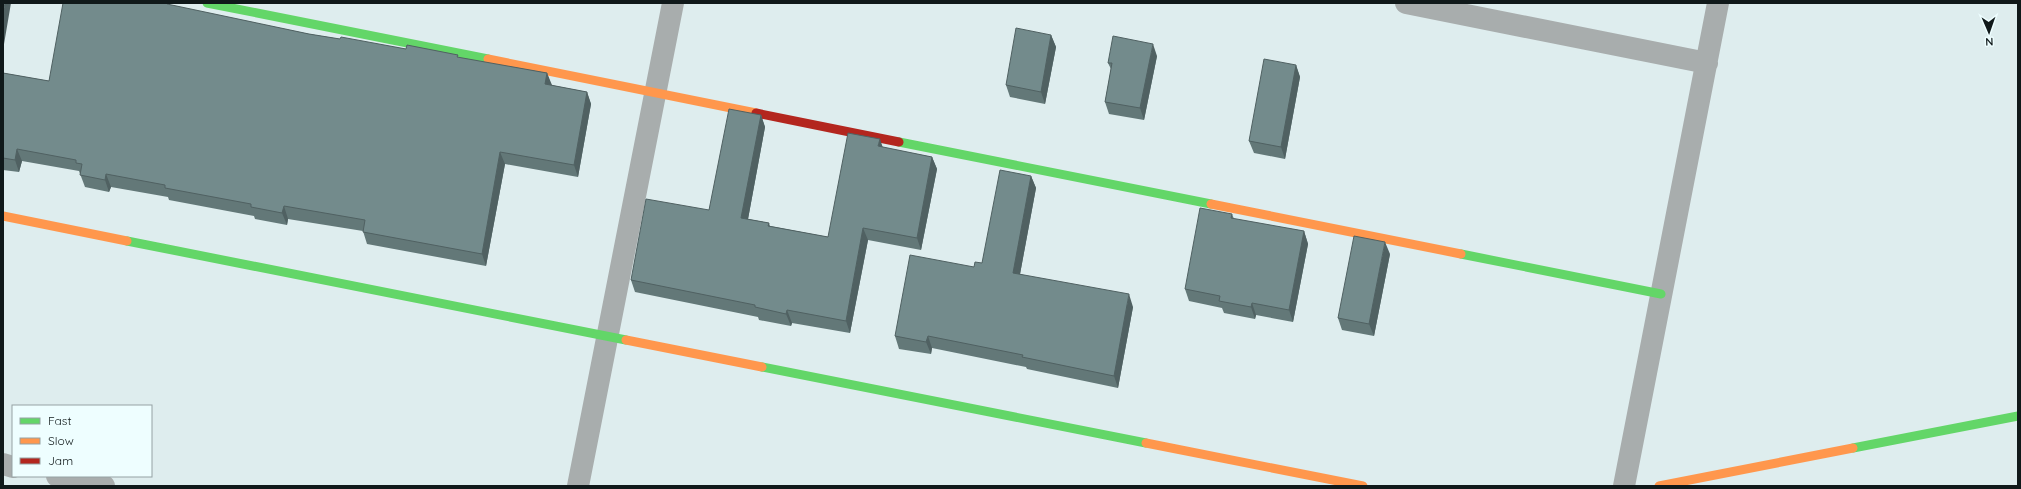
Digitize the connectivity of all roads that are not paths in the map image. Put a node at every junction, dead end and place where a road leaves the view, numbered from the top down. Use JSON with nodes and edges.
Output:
{"nodes":[{"id":1,"x":207,"y":3,"type":"edge"},
{"id":2,"x":673,"y":3,"type":"edge"},
{"id":3,"x":1406,"y":3,"type":"edge"},
{"id":4,"x":1718,"y":3,"type":"edge"},
{"id":5,"x":1707,"y":63,"type":"junction"},
{"id":6,"x":655,"y":93,"type":"junction"},
{"id":7,"x":3,"y":216,"type":"edge"},
{"id":8,"x":1661,"y":294,"type":"junction"},
{"id":9,"x":607,"y":336,"type":"junction"},
{"id":10,"x":2018,"y":416,"type":"edge"},
{"id":11,"x":62,"y":477,"type":"edge"},
{"id":12,"x":104,"y":486,"type":"edge"},
{"id":13,"x":578,"y":486,"type":"edge"},
{"id":14,"x":1363,"y":486,"type":"edge"},
{"id":15,"x":1624,"y":486,"type":"edge"},
{"id":16,"x":1659,"y":486,"type":"edge"}],
"edges":[{"from":1,"to":6,"type":"street"},
{"from":2,"to":6,"type":"street"},
{"from":3,"to":5,"type":"street"},
{"from":4,"to":5,"type":"street"},
{"from":5,"to":8,"type":"street"},
{"from":6,"to":8,"type":"street"},
{"from":6,"to":9,"type":"street"},
{"from":7,"to":9,"type":"street"},
{"from":8,"to":15,"type":"street"},
{"from":9,"to":13,"type":"street"},
{"from":9,"to":14,"type":"street"},
{"from":10,"to":16,"type":"street"},
{"from":11,"to":12,"type":"street"}]}
